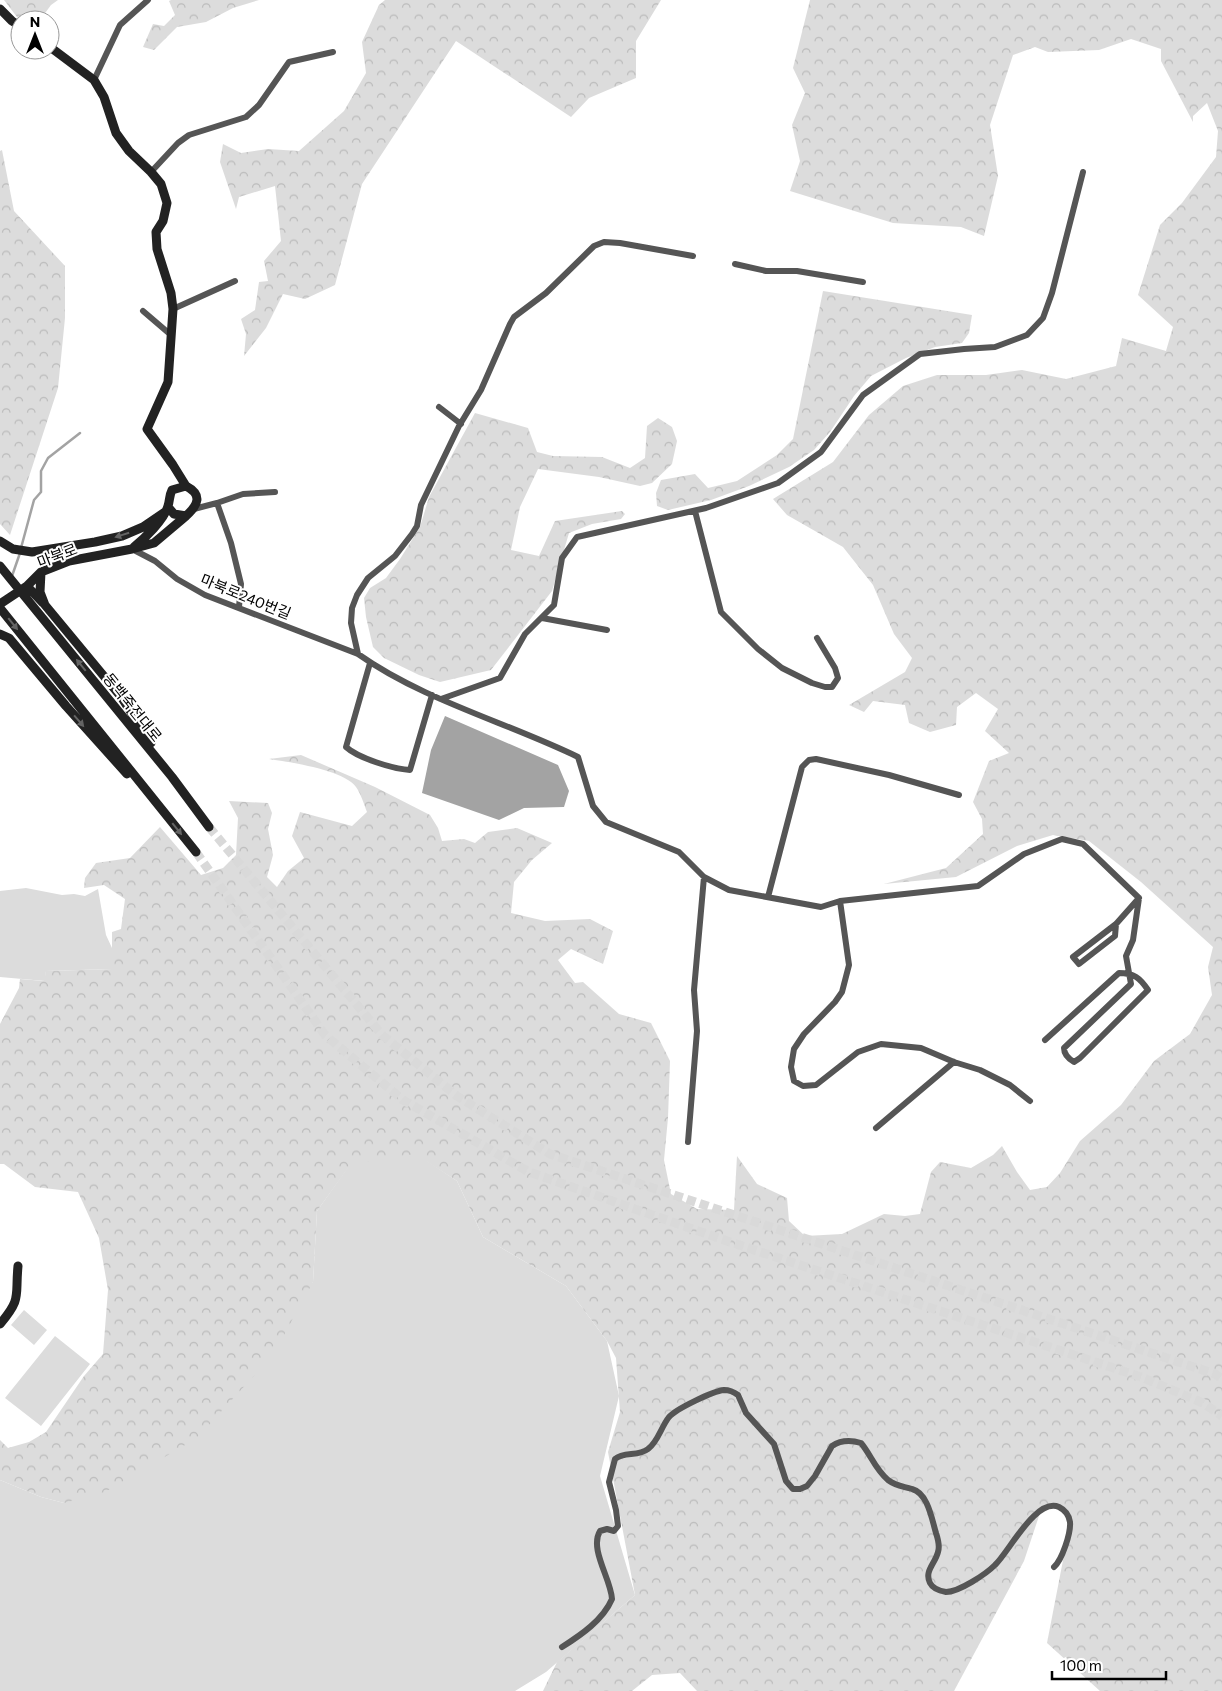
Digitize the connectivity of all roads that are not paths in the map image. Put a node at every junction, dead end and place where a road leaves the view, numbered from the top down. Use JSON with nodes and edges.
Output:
{"nodes":[{"id":1,"x":148,"y":0,"type":"edge"},
{"id":2,"x":0,"y":9,"type":"edge"},
{"id":3,"x":10,"y":19,"type":"edge"},
{"id":4,"x":333,"y":52,"type":"dead end"},
{"id":5,"x":60,"y":54,"type":"edge"},
{"id":6,"x":94,"y":80,"type":"junction"},
{"id":7,"x":151,"y":172,"type":"junction"},
{"id":8,"x":1083,"y":172,"type":"dead end"},
{"id":9,"x":693,"y":256,"type":"dead end"},
{"id":10,"x":735,"y":264,"type":"dead end"},
{"id":11,"x":235,"y":281,"type":"dead end"},
{"id":12,"x":862,"y":282,"type":"dead end"},
{"id":13,"x":173,"y":309,"type":"junction"},
{"id":14,"x":143,"y":312,"type":"dead end"},
{"id":15,"x":172,"y":335,"type":"junction"},
{"id":16,"x":440,"y":407,"type":"dead end"},
{"id":17,"x":461,"y":424,"type":"junction"},
{"id":18,"x":186,"y":486,"type":"junction"},
{"id":19,"x":275,"y":492,"type":"dead end"},
{"id":20,"x":217,"y":504,"type":"junction"},
{"id":21,"x":166,"y":509,"type":"junction"},
{"id":22,"x":194,"y":509,"type":"junction"},
{"id":23,"x":695,"y":511,"type":"junction"},
{"id":24,"x":186,"y":516,"type":"junction"},
{"id":25,"x":0,"y":541,"type":"edge"},
{"id":26,"x":132,"y":549,"type":"junction"},
{"id":27,"x":0,"y":566,"type":"edge"},
{"id":28,"x":41,"y":572,"type":"junction"},
{"id":29,"x":27,"y":586,"type":"junction"},
{"id":30,"x":44,"y":605,"type":"junction"},
{"id":31,"x":0,"y":606,"type":"edge"},
{"id":32,"x":239,"y":607,"type":"junction"},
{"id":33,"x":542,"y":618,"type":"junction"},
{"id":34,"x":0,"y":627,"type":"edge"},
{"id":35,"x":607,"y":630,"type":"dead end"},
{"id":36,"x":4,"y":636,"type":"edge"},
{"id":37,"x":817,"y":638,"type":"dead end"},
{"id":38,"x":358,"y":654,"type":"junction"},
{"id":39,"x":370,"y":662,"type":"junction"},
{"id":40,"x":432,"y":695,"type":"junction"},
{"id":41,"x":441,"y":699,"type":"junction"},
{"id":42,"x":172,"y":777,"type":"junction"},
{"id":43,"x":959,"y":795,"type":"dead end"},
{"id":44,"x":159,"y":806,"type":"junction"},
{"id":45,"x":209,"y":827,"type":"tunnel mouth"},
{"id":46,"x":196,"y":852,"type":"tunnel mouth"},
{"id":47,"x":704,"y":876,"type":"junction"},
{"id":48,"x":768,"y":897,"type":"junction"},
{"id":49,"x":1139,"y":898,"type":"junction"},
{"id":50,"x":840,"y":901,"type":"junction"},
{"id":51,"x":1116,"y":924,"type":"junction"},
{"id":52,"x":1130,"y":973,"type":"junction"},
{"id":53,"x":1045,"y":1040,"type":"dead end"},
{"id":54,"x":954,"y":1062,"type":"junction"},
{"id":55,"x":1030,"y":1100,"type":"dead end"},
{"id":56,"x":876,"y":1128,"type":"dead end"},
{"id":57,"x":688,"y":1142,"type":"dead end"},
{"id":58,"x":18,"y":1266,"type":"dead end"},
{"id":59,"x":0,"y":1324,"type":"edge"},
{"id":60,"x":1054,"y":1567,"type":"dead end"},
{"id":61,"x":562,"y":1647,"type":"dead end"}],
"edges":[{"from":1,"to":6,"type":"street"},
{"from":2,"to":3,"type":"main road"},
{"from":4,"to":7,"type":"street"},
{"from":5,"to":6,"type":"main road"},
{"from":6,"to":7,"type":"main road"},
{"from":7,"to":13,"type":"main road"},
{"from":8,"to":23,"type":"street"},
{"from":9,"to":17,"type":"street"},
{"from":10,"to":12,"type":"street"},
{"from":11,"to":13,"type":"street"},
{"from":13,"to":15,"type":"main road"},
{"from":14,"to":15,"type":"street"},
{"from":15,"to":18,"type":"main road"},
{"from":16,"to":17,"type":"street"},
{"from":17,"to":38,"type":"street"},
{"from":18,"to":21,"type":"main road"},
{"from":18,"to":22,"type":"main road"},
{"from":19,"to":20,"type":"street"},
{"from":20,"to":22,"type":"street"},
{"from":20,"to":32,"type":"street"},
{"from":21,"to":24,"type":"main road"},
{"from":21,"to":25,"type":"main road","one_way":true},
{"from":21,"to":26,"type":"main road"},
{"from":22,"to":24,"type":"main road"},
{"from":23,"to":33,"type":"street"},
{"from":23,"to":37,"type":"street"},
{"from":24,"to":26,"type":"main road","name":"마북로"},
{"from":26,"to":28,"type":"main road","name":"마북로"},
{"from":26,"to":32,"type":"street","name":"마북로240번길"},
{"from":42,"to":27,"type":"main road","name":"동백죽전대로","one_way":true},
{"from":28,"to":29,"type":"main road","name":"마북로"},
{"from":28,"to":30,"type":"main road"},
{"from":29,"to":30,"type":"main road"},
{"from":29,"to":31,"type":"main road","name":"마북로"},
{"from":30,"to":42,"type":"main road"},
{"from":31,"to":44,"type":"main road","one_way":true},
{"from":32,"to":38,"type":"street","name":"마북로240번길"},
{"from":33,"to":35,"type":"street"},
{"from":33,"to":41,"type":"street"},
{"from":34,"to":36,"type":"main road"},
{"from":36,"to":44,"type":"main road","one_way":true},
{"from":38,"to":39,"type":"street","name":"마북로240번길"},
{"from":39,"to":40,"type":"street","name":"마북로240번길"},
{"from":39,"to":40,"type":"street"},
{"from":40,"to":41,"type":"street","name":"마북로240번길"},
{"from":41,"to":47,"type":"street","name":"마북로240번길"},
{"from":42,"to":45,"type":"main road","name":"동백죽전대로"},
{"from":43,"to":48,"type":"street"},
{"from":44,"to":46,"type":"main road","one_way":true},
{"from":47,"to":48,"type":"street"},
{"from":47,"to":57,"type":"street"},
{"from":48,"to":50,"type":"street"},
{"from":49,"to":50,"type":"street"},
{"from":49,"to":51,"type":"street"},
{"from":49,"to":52,"type":"street"},
{"from":50,"to":54,"type":"street"},
{"from":51,"to":51,"type":"street"},
{"from":52,"to":52,"type":"street"},
{"from":52,"to":53,"type":"street"},
{"from":54,"to":55,"type":"street"},
{"from":54,"to":56,"type":"street"},
{"from":58,"to":59,"type":"main road"},
{"from":60,"to":61,"type":"street"}]}
